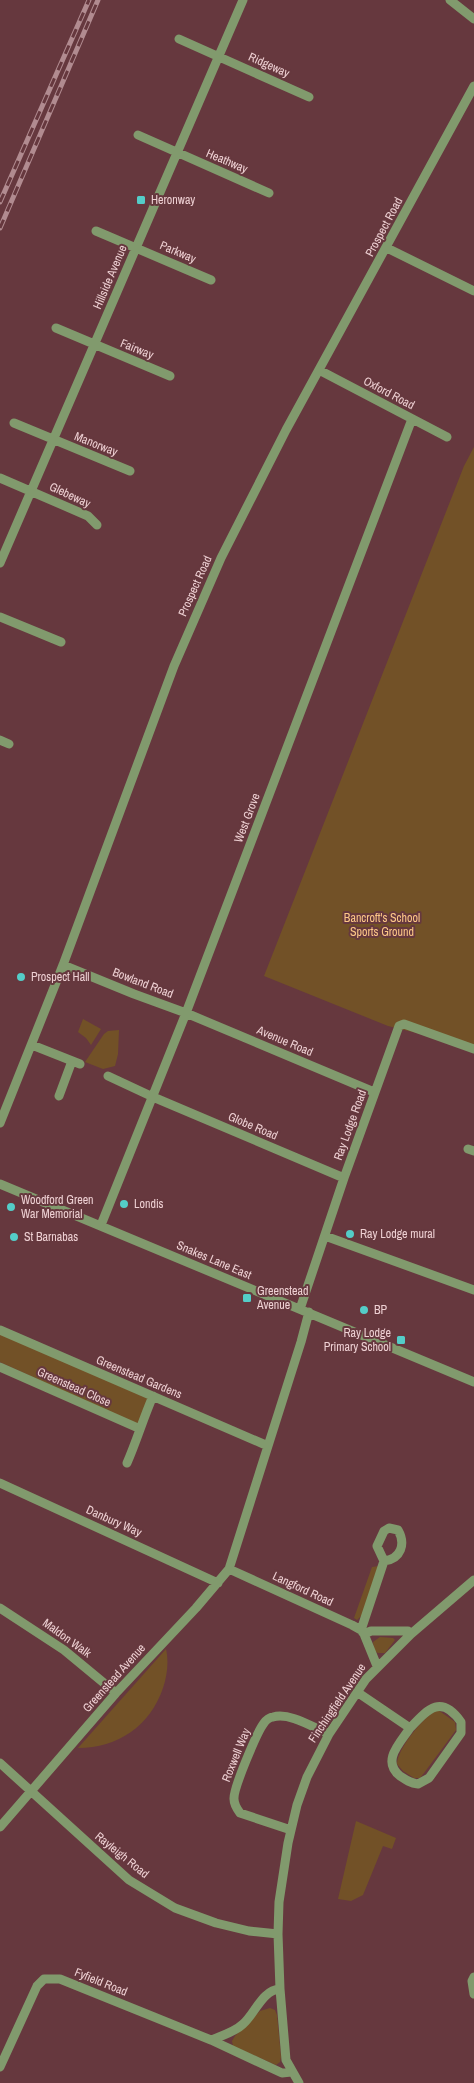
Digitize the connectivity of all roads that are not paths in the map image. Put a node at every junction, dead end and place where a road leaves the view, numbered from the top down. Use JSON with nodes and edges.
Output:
{"nodes":[{"id":1,"x":243,"y":0,"type":"edge"},
{"id":2,"x":450,"y":0,"type":"edge"},
{"id":3,"x":474,"y":19,"type":"edge"},
{"id":4,"x":179,"y":39,"type":"dead end"},
{"id":5,"x":218,"y":57,"type":"junction"},
{"id":6,"x":474,"y":86,"type":"edge"},
{"id":7,"x":309,"y":97,"type":"dead end"},
{"id":8,"x":138,"y":135,"type":"dead end"},
{"id":9,"x":176,"y":153,"type":"junction"},
{"id":10,"x":269,"y":193,"type":"dead end"},
{"id":11,"x":96,"y":231,"type":"dead end"},
{"id":12,"x":136,"y":248,"type":"junction"},
{"id":13,"x":387,"y":248,"type":"junction"},
{"id":14,"x":211,"y":280,"type":"dead end"},
{"id":15,"x":474,"y":291,"type":"edge"},
{"id":16,"x":56,"y":328,"type":"dead end"},
{"id":17,"x":94,"y":345,"type":"junction"},
{"id":18,"x":319,"y":370,"type":"junction"},
{"id":19,"x":170,"y":376,"type":"dead end"},
{"id":20,"x":412,"y":419,"type":"junction"},
{"id":21,"x":14,"y":423,"type":"dead end"},
{"id":22,"x":447,"y":437,"type":"dead end"},
{"id":23,"x":53,"y":440,"type":"junction"},
{"id":24,"x":130,"y":471,"type":"dead end"},
{"id":25,"x":0,"y":478,"type":"edge"},
{"id":26,"x":31,"y":491,"type":"junction"},
{"id":27,"x":97,"y":525,"type":"dead end"},
{"id":28,"x":0,"y":563,"type":"edge"},
{"id":29,"x":0,"y":616,"type":"edge"},
{"id":30,"x":61,"y":642,"type":"dead end"},
{"id":31,"x":0,"y":740,"type":"edge"},
{"id":32,"x":10,"y":744,"type":"dead end"},
{"id":33,"x":63,"y":965,"type":"junction"},
{"id":34,"x":186,"y":1013,"type":"junction"},
{"id":35,"x":32,"y":1045,"type":"junction"},
{"id":36,"x":474,"y":1049,"type":"edge"},
{"id":37,"x":108,"y":1076,"type":"dead end"},
{"id":38,"x":374,"y":1092,"type":"junction"},
{"id":39,"x":59,"y":1096,"type":"dead end"},
{"id":40,"x":153,"y":1097,"type":"junction"},
{"id":41,"x":0,"y":1123,"type":"edge"},
{"id":42,"x":344,"y":1178,"type":"junction"},
{"id":43,"x":0,"y":1184,"type":"edge"},
{"id":44,"x":101,"y":1225,"type":"junction"},
{"id":45,"x":325,"y":1236,"type":"junction"},
{"id":46,"x":474,"y":1290,"type":"edge"},
{"id":47,"x":305,"y":1310,"type":"junction"},
{"id":48,"x":0,"y":1330,"type":"edge"},
{"id":49,"x":0,"y":1367,"type":"edge"},
{"id":50,"x":474,"y":1382,"type":"edge"},
{"id":51,"x":153,"y":1396,"type":"junction"},
{"id":52,"x":138,"y":1428,"type":"junction"},
{"id":53,"x":268,"y":1446,"type":"junction"},
{"id":54,"x":127,"y":1463,"type":"dead end"},
{"id":55,"x":0,"y":1483,"type":"edge"},
{"id":56,"x":384,"y":1561,"type":"dead end"},
{"id":57,"x":229,"y":1569,"type":"junction"},
{"id":58,"x":474,"y":1580,"type":"edge"},
{"id":59,"x":218,"y":1583,"type":"junction"},
{"id":60,"x":0,"y":1608,"type":"edge"},
{"id":61,"x":363,"y":1632,"type":"junction"},
{"id":62,"x":411,"y":1634,"type":"junction"},
{"id":63,"x":377,"y":1666,"type":"junction"},
{"id":64,"x":116,"y":1692,"type":"junction"},
{"id":65,"x":357,"y":1692,"type":"junction"},
{"id":66,"x":410,"y":1728,"type":"junction"},
{"id":67,"x":329,"y":1734,"type":"junction"},
{"id":68,"x":0,"y":1763,"type":"edge"},
{"id":69,"x":30,"y":1791,"type":"junction"},
{"id":70,"x":0,"y":1827,"type":"edge"},
{"id":71,"x":291,"y":1830,"type":"junction"},
{"id":72,"x":278,"y":1934,"type":"junction"},
{"id":73,"x":474,"y":1977,"type":"edge"},
{"id":74,"x":280,"y":1989,"type":"junction"},
{"id":75,"x":474,"y":1994,"type":"edge"},
{"id":76,"x":211,"y":2040,"type":"junction"},
{"id":77,"x":0,"y":2067,"type":"edge"},
{"id":78,"x":292,"y":2072,"type":"junction"},
{"id":79,"x":299,"y":2083,"type":"edge"}],
"edges":[{"from":1,"to":5,"type":"street","name":"Hillside Avenue"},
{"from":2,"to":3,"type":"street"},
{"from":4,"to":5,"type":"street","name":"Ridgeway"},
{"from":5,"to":7,"type":"street","name":"Ridgeway"},
{"from":5,"to":9,"type":"street","name":"Hillside Avenue"},
{"from":6,"to":13,"type":"street","name":"Prospect Road"},
{"from":8,"to":9,"type":"street"},
{"from":9,"to":10,"type":"street","name":"Heathway"},
{"from":9,"to":12,"type":"street","name":"Hillside Avenue"},
{"from":11,"to":12,"type":"street","name":"Parkway"},
{"from":12,"to":14,"type":"street","name":"Parkway"},
{"from":12,"to":17,"type":"street","name":"Hillside Avenue"},
{"from":13,"to":15,"type":"street"},
{"from":13,"to":18,"type":"street","name":"Prospect Road"},
{"from":16,"to":17,"type":"street","name":"Fairway"},
{"from":17,"to":19,"type":"street","name":"Fairway"},
{"from":17,"to":23,"type":"street","name":"Hillside Avenue"},
{"from":18,"to":20,"type":"street","name":"Oxford Road"},
{"from":18,"to":33,"type":"street","name":"Prospect Road"},
{"from":20,"to":22,"type":"street","name":"Oxford Road"},
{"from":20,"to":34,"type":"street","name":"West Grove"},
{"from":21,"to":23,"type":"street","name":"Manorway"},
{"from":23,"to":24,"type":"street","name":"Manorway"},
{"from":23,"to":26,"type":"street","name":"Hillside Avenue"},
{"from":25,"to":26,"type":"street","name":"Glebeway"},
{"from":26,"to":27,"type":"street","name":"Glebeway"},
{"from":26,"to":28,"type":"street","name":"Hillside Avenue"},
{"from":29,"to":30,"type":"street"},
{"from":31,"to":32,"type":"street"},
{"from":33,"to":34,"type":"street","name":"Bowland Road"},
{"from":33,"to":35,"type":"street","name":"Prospect Road"},
{"from":34,"to":38,"type":"street","name":"Avenue Road"},
{"from":34,"to":40,"type":"street","name":"West Grove"},
{"from":35,"to":39,"type":"street"},
{"from":35,"to":41,"type":"street","name":"Prospect Road"},
{"from":36,"to":38,"type":"street","name":"Ray Lodge Road"},
{"from":37,"to":40,"type":"street","name":"Globe Road"},
{"from":38,"to":42,"type":"street","name":"Ray Lodge Road"},
{"from":40,"to":42,"type":"street","name":"Globe Road"},
{"from":40,"to":44,"type":"street","name":"West Grove"},
{"from":42,"to":45,"type":"street","name":"Ray Lodge Road"},
{"from":43,"to":44,"type":"street","name":"Snakes Lane East"},
{"from":44,"to":47,"type":"street","name":"Snakes Lane East"},
{"from":45,"to":46,"type":"street"},
{"from":45,"to":47,"type":"street","name":"Ray Lodge Road"},
{"from":47,"to":50,"type":"street","name":"Snakes Lane East"},
{"from":47,"to":53,"type":"street","name":"Greenstead Avenue"},
{"from":48,"to":51,"type":"street","name":"Greenstead Gardens"},
{"from":49,"to":52,"type":"street","name":"Greenstead Close"},
{"from":51,"to":52,"type":"street"},
{"from":51,"to":53,"type":"street","name":"Greenstead Gardens"},
{"from":52,"to":54,"type":"street"},
{"from":53,"to":57,"type":"street","name":"Greenstead Avenue"},
{"from":55,"to":59,"type":"street","name":"Danbury Way"},
{"from":56,"to":61,"type":"street"},
{"from":57,"to":59,"type":"street","name":"Greenstead Avenue"},
{"from":57,"to":61,"type":"street","name":"Langford Road"},
{"from":58,"to":62,"type":"street","name":"Finchingfield Avenue"},
{"from":59,"to":64,"type":"street","name":"Greenstead Avenue"},
{"from":60,"to":64,"type":"street","name":"Maldon Walk"},
{"from":61,"to":62,"type":"street"},
{"from":61,"to":63,"type":"street"},
{"from":62,"to":63,"type":"street","name":"Finchingfield Avenue"},
{"from":63,"to":65,"type":"street","name":"Finchingfield Avenue"},
{"from":64,"to":69,"type":"street","name":"Greenstead Avenue"},
{"from":65,"to":66,"type":"street"},
{"from":65,"to":67,"type":"street","name":"Finchingfield Avenue"},
{"from":66,"to":66,"type":"street"},
{"from":67,"to":71,"type":"street","name":"Finchingfield Avenue"},
{"from":67,"to":71,"type":"street","name":"Roxwell Way"},
{"from":68,"to":69,"type":"street","name":"Rayleigh Road"},
{"from":69,"to":70,"type":"street","name":"Greenstead Avenue"},
{"from":69,"to":72,"type":"street","name":"Rayleigh Road"},
{"from":71,"to":72,"type":"street","name":"Finchingfield Avenue"},
{"from":72,"to":74,"type":"street","name":"Finchingfield Avenue"},
{"from":73,"to":75,"type":"street"},
{"from":74,"to":76,"type":"street"},
{"from":74,"to":78,"type":"street","name":"Finchingfield Avenue"},
{"from":76,"to":77,"type":"street","name":"Fyfield Road"},
{"from":76,"to":78,"type":"street","name":"Fyfield Road"},
{"from":78,"to":79,"type":"street","name":"Finchingfield Avenue"}]}
